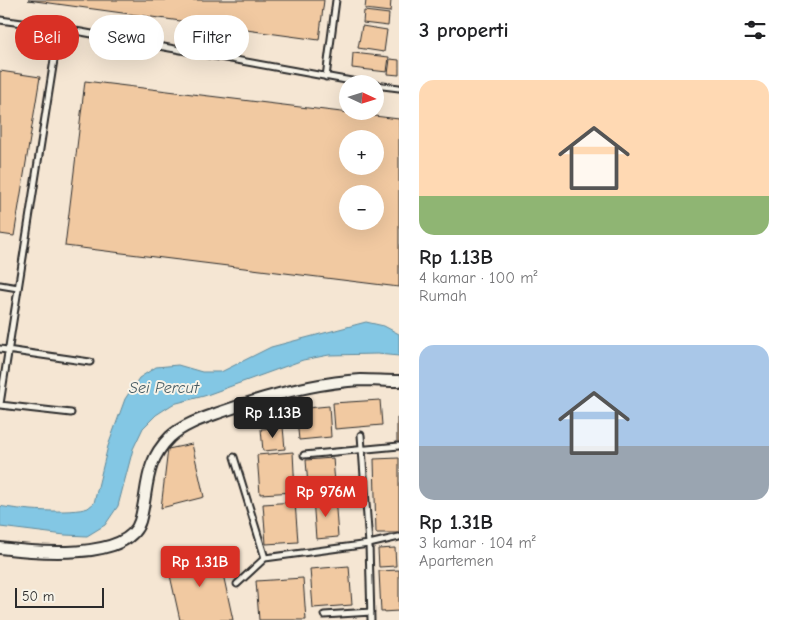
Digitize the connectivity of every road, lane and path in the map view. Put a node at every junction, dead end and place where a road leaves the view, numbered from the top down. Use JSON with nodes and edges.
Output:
{"nodes":[{"id":1,"x":336,"y":0,"type":"edge"},
{"id":2,"x":0,"y":20,"type":"edge"},
{"id":3,"x":15,"y":22,"type":"edge"},
{"id":4,"x":79,"y":32,"type":"edge"},
{"id":5,"x":54,"y":60,"type":"edge"},
{"id":6,"x":326,"y":77,"type":"junction"},
{"id":7,"x":339,"y":79,"type":"edge"},
{"id":8,"x":384,"y":86,"type":"edge"},
{"id":9,"x":399,"y":88,"type":"edge"},
{"id":10,"x":0,"y":285,"type":"edge"},
{"id":11,"x":18,"y":288,"type":"junction"},
{"id":12,"x":0,"y":349,"type":"edge"},
{"id":13,"x":8,"y":350,"type":"junction"},
{"id":14,"x":90,"y":362,"type":"dead end"},
{"id":15,"x":399,"y":381,"type":"edge"},
{"id":16,"x":0,"y":405,"type":"edge"},
{"id":17,"x":71,"y":413,"type":"dead end"},
{"id":18,"x":361,"y":435,"type":"dead end"},
{"id":19,"x":399,"y":446,"type":"edge"},
{"id":20,"x":362,"y":449,"type":"junction"},
{"id":21,"x":304,"y":455,"type":"dead end"},
{"id":22,"x":234,"y":457,"type":"dead end"},
{"id":23,"x":399,"y":537,"type":"edge"},
{"id":24,"x":369,"y":544,"type":"junction"},
{"id":25,"x":0,"y":548,"type":"edge"},
{"id":26,"x":265,"y":558,"type":"junction"},
{"id":27,"x":237,"y":584,"type":"dead end"},
{"id":28,"x":371,"y":612,"type":"junction"},
{"id":29,"x":324,"y":615,"type":"dead end"},
{"id":30,"x":371,"y":620,"type":"edge"}],
"edges":[{"from":1,"to":6,"type":"lane"},
{"from":2,"to":3,"type":"lane"},
{"from":4,"to":6,"type":"lane"},
{"from":5,"to":11,"type":"lane"},
{"from":6,"to":7,"type":"lane"},
{"from":8,"to":9,"type":"lane"},
{"from":10,"to":11,"type":"lane"},
{"from":11,"to":13,"type":"lane"},
{"from":12,"to":13,"type":"lane"},
{"from":13,"to":14,"type":"lane"},
{"from":13,"to":16,"type":"lane"},
{"from":15,"to":25,"type":"street"},
{"from":16,"to":17,"type":"lane"},
{"from":18,"to":20,"type":"lane"},
{"from":19,"to":20,"type":"lane"},
{"from":20,"to":21,"type":"lane"},
{"from":20,"to":24,"type":"lane"},
{"from":22,"to":26,"type":"lane"},
{"from":23,"to":24,"type":"lane"},
{"from":24,"to":26,"type":"lane"},
{"from":24,"to":28,"type":"lane"},
{"from":26,"to":27,"type":"lane"},
{"from":28,"to":29,"type":"lane"},
{"from":28,"to":30,"type":"lane"}]}
